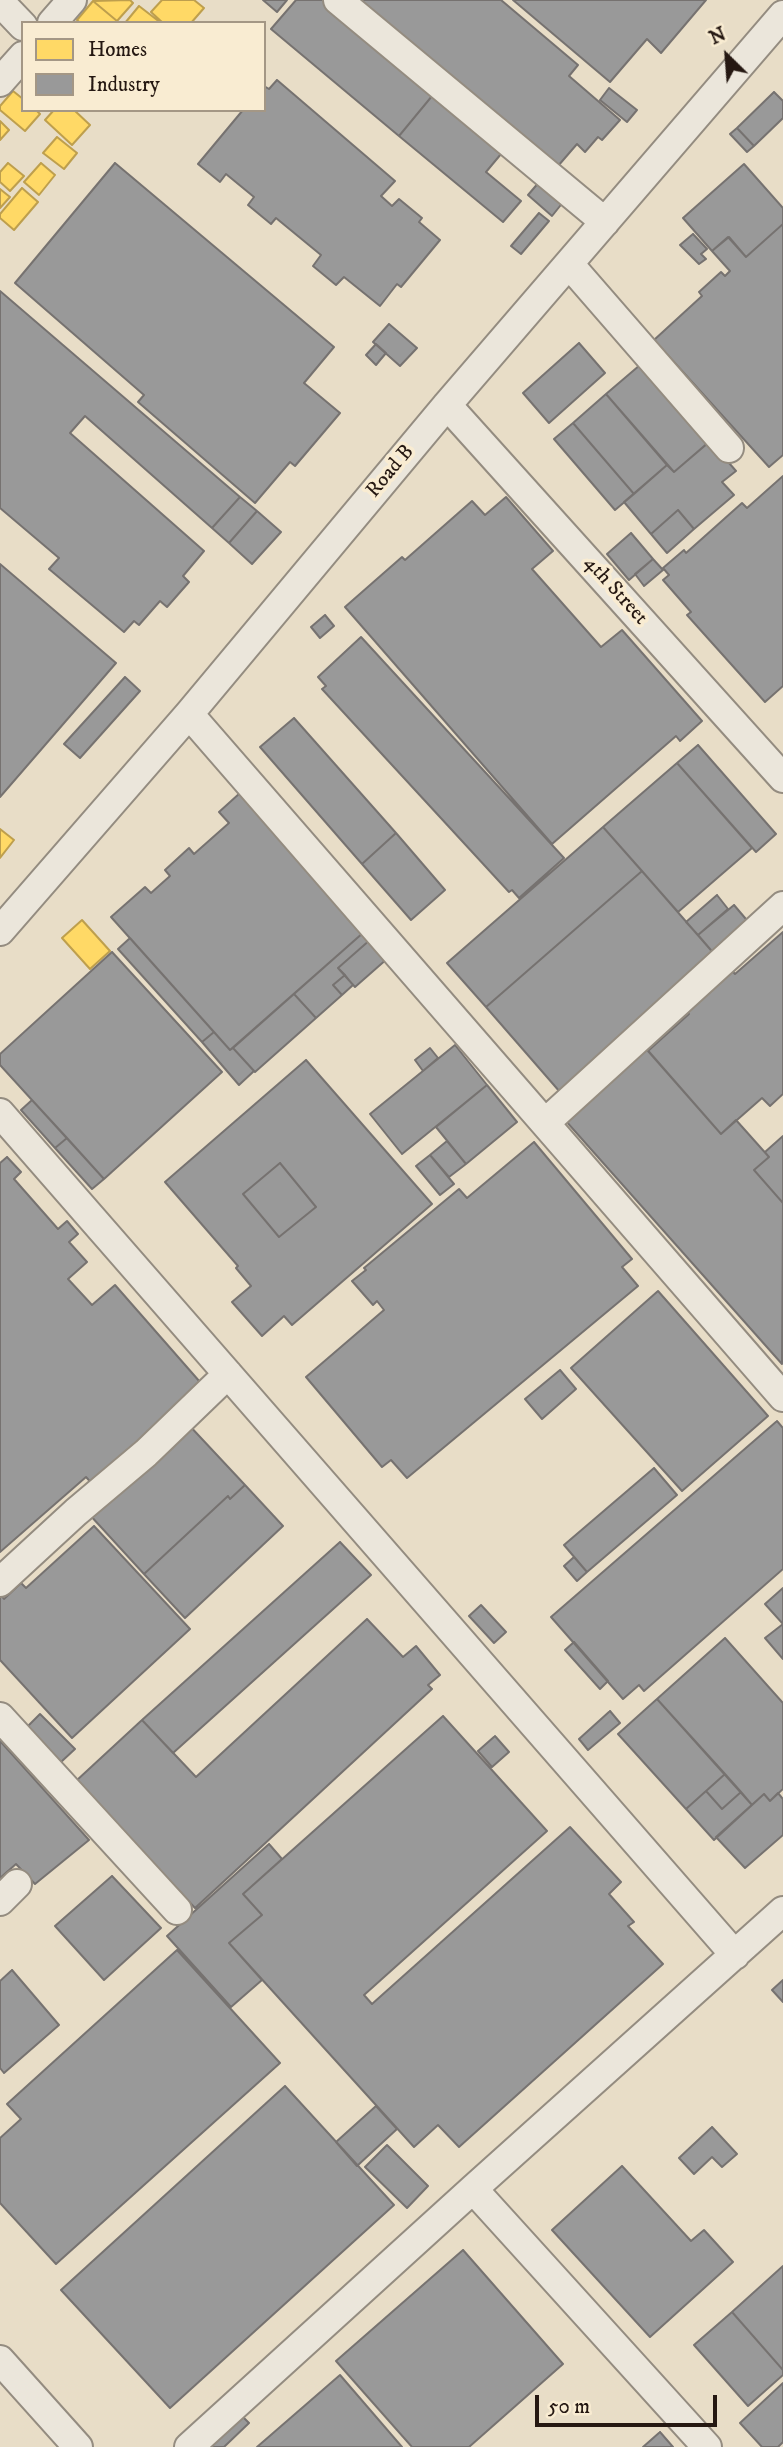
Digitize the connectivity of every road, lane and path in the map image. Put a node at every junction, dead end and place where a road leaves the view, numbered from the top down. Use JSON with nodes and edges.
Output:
{"nodes":[{"id":1,"x":72,"y":0,"type":"edge"},
{"id":2,"x":338,"y":0,"type":"edge"},
{"id":3,"x":0,"y":2,"type":"edge"},
{"id":4,"x":783,"y":15,"type":"edge"},
{"id":5,"x":54,"y":21,"type":"edge"},
{"id":6,"x":21,"y":24,"type":"edge"},
{"id":7,"x":21,"y":58,"type":"edge"},
{"id":8,"x":0,"y":82,"type":"edge"},
{"id":9,"x":605,"y":222,"type":"junction"},
{"id":10,"x":569,"y":264,"type":"junction"},
{"id":11,"x":447,"y":405,"type":"junction"},
{"id":12,"x":729,"y":448,"type":"dead end"},
{"id":13,"x":189,"y":714,"type":"junction"},
{"id":14,"x":783,"y":778,"type":"edge"},
{"id":15,"x":783,"y":906,"type":"edge"},
{"id":16,"x":0,"y":931,"type":"edge"},
{"id":17,"x":0,"y":1112,"type":"edge"},
{"id":18,"x":545,"y":1123,"type":"junction"},
{"id":19,"x":228,"y":1374,"type":"junction"},
{"id":20,"x":780,"y":1387,"type":"edge"},
{"id":21,"x":0,"y":1582,"type":"edge"},
{"id":22,"x":0,"y":1717,"type":"edge"},
{"id":23,"x":177,"y":1910,"type":"dead end"},
{"id":24,"x":783,"y":1911,"type":"edge"},
{"id":25,"x":735,"y":1955,"type":"junction"},
{"id":26,"x":473,"y":2189,"type":"junction"},
{"id":27,"x":0,"y":2360,"type":"edge"},
{"id":28,"x":78,"y":2447,"type":"edge"},
{"id":29,"x":189,"y":2447,"type":"edge"},
{"id":30,"x":707,"y":2447,"type":"edge"}],
"edges":[{"from":1,"to":5,"type":"street"},
{"from":2,"to":9,"type":"street"},
{"from":3,"to":6,"type":"street"},
{"from":4,"to":9,"type":"street","name":"Road B"},
{"from":7,"to":8,"type":"street"},
{"from":9,"to":10,"type":"street","name":"Road B"},
{"from":10,"to":11,"type":"street","name":"Road B"},
{"from":10,"to":12,"type":"street"},
{"from":11,"to":13,"type":"street","name":"Road B"},
{"from":11,"to":14,"type":"street","name":"4th Street"},
{"from":13,"to":16,"type":"street","name":"Road B"},
{"from":13,"to":18,"type":"street"},
{"from":15,"to":18,"type":"street"},
{"from":17,"to":19,"type":"street"},
{"from":18,"to":20,"type":"street"},
{"from":19,"to":21,"type":"street"},
{"from":19,"to":25,"type":"street"},
{"from":22,"to":23,"type":"street"},
{"from":24,"to":25,"type":"street"},
{"from":25,"to":26,"type":"street"},
{"from":26,"to":29,"type":"street"},
{"from":26,"to":30,"type":"street"},
{"from":27,"to":28,"type":"street"}]}
